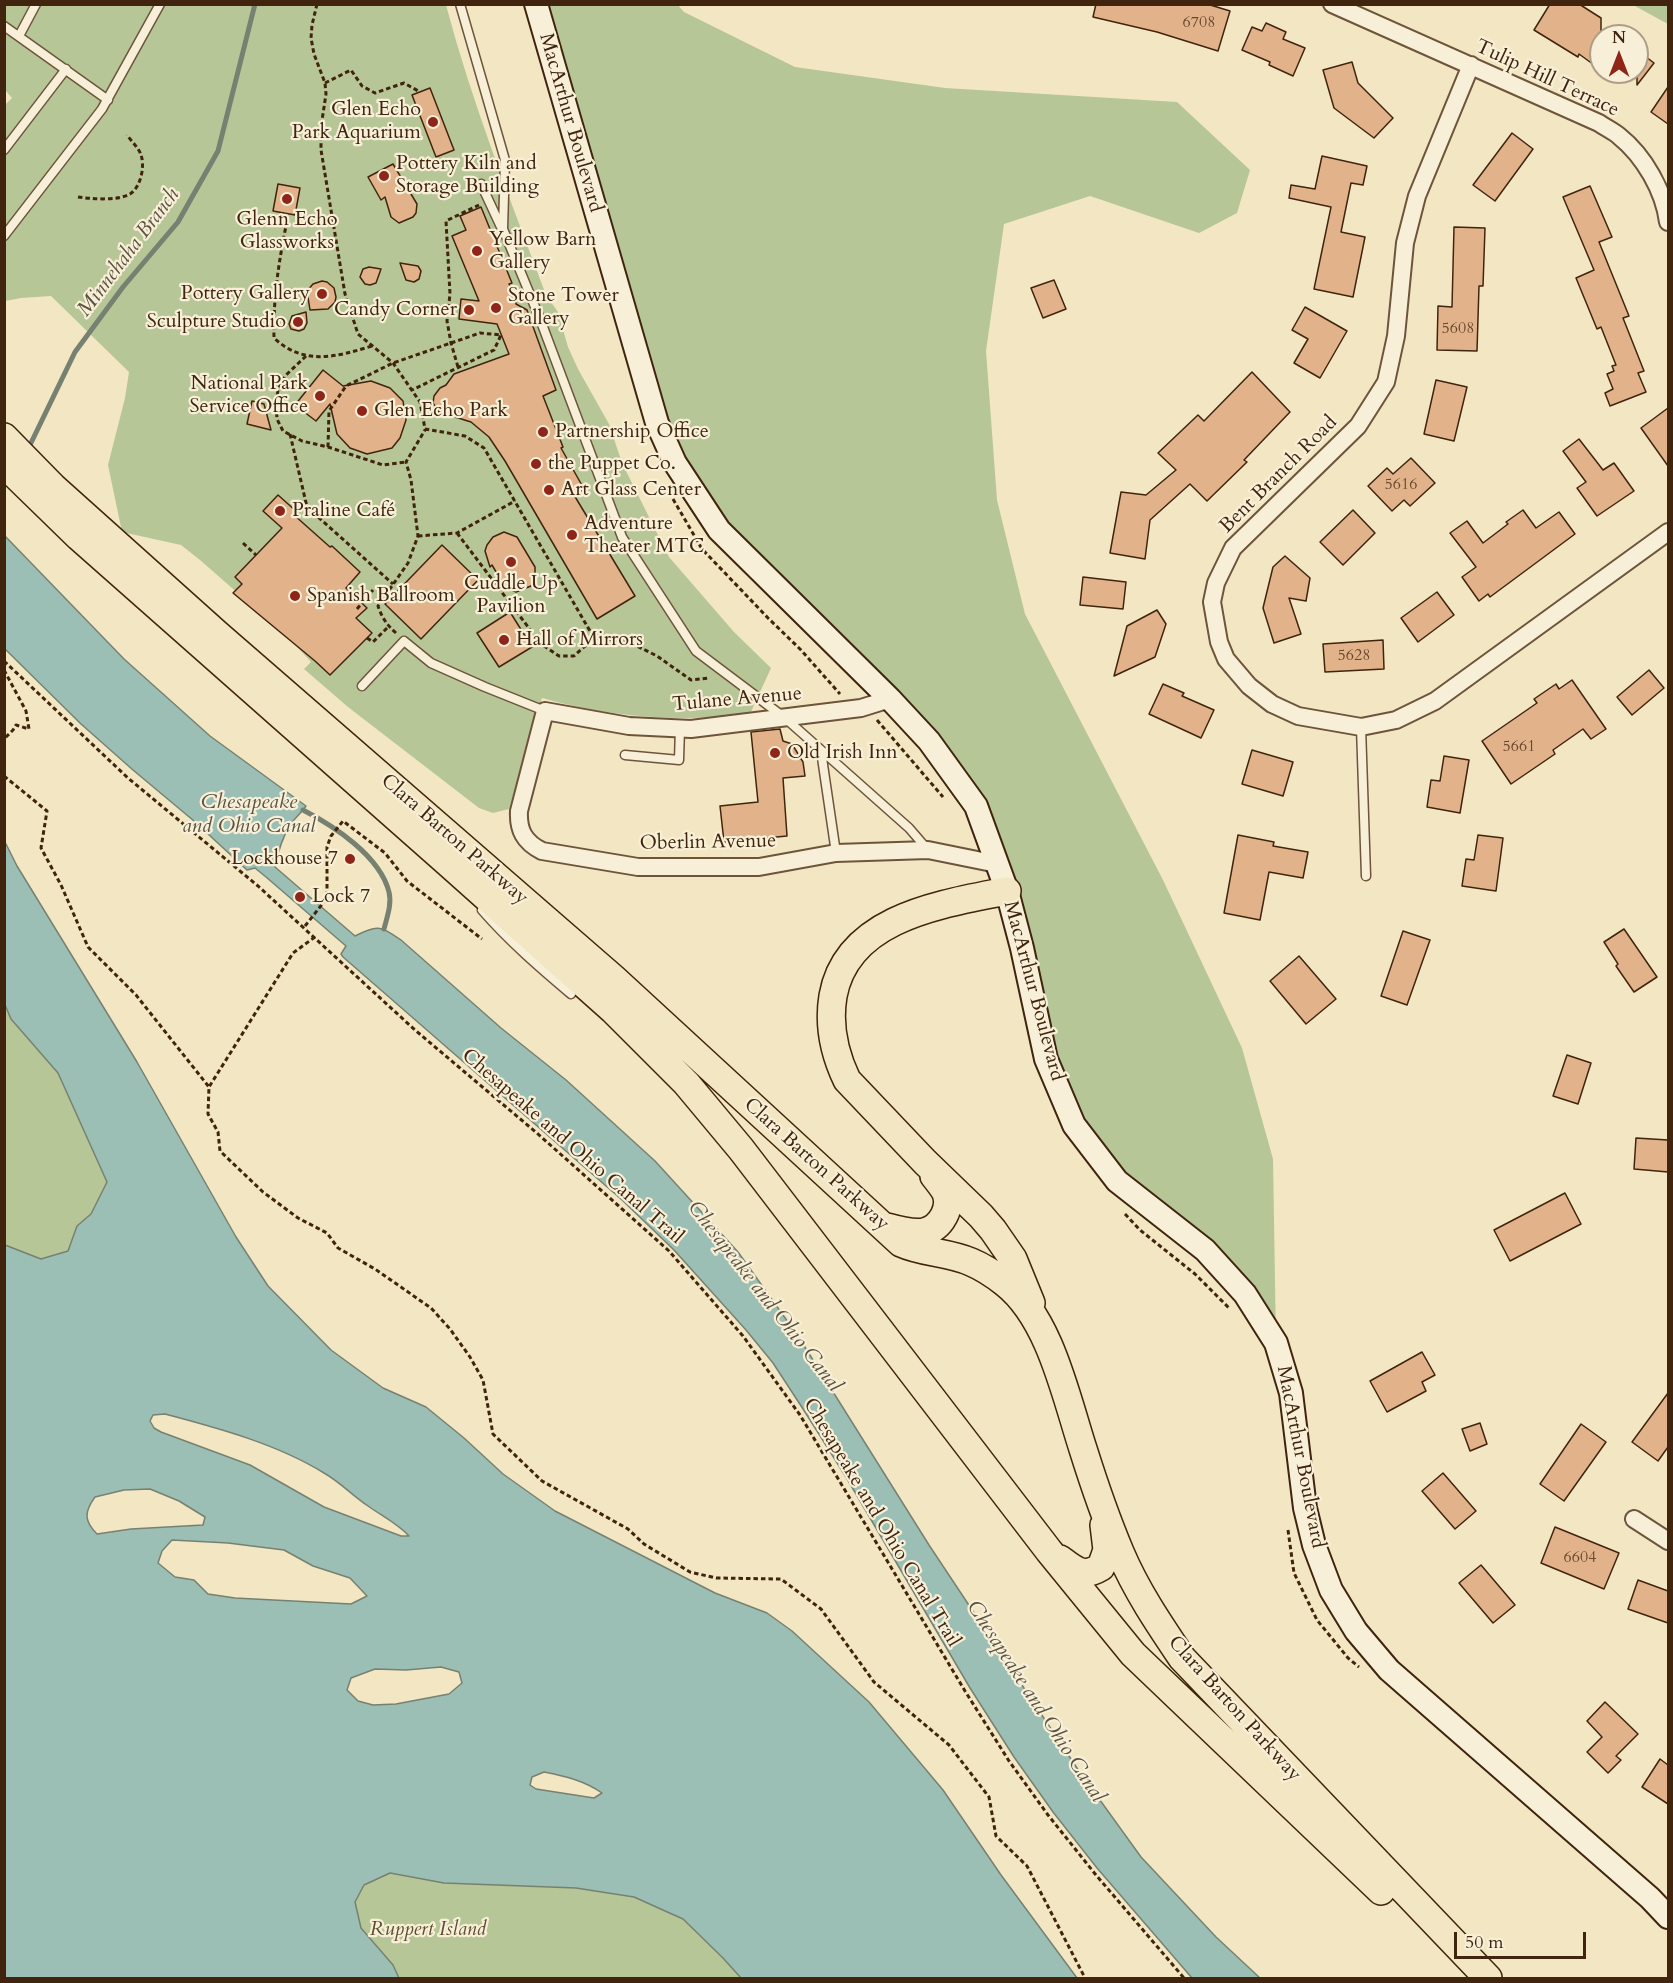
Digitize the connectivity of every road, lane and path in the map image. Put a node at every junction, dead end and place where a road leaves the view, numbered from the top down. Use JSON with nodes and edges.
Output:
{"nodes":[{"id":1,"x":36,"y":4,"type":"edge"},
{"id":2,"x":160,"y":4,"type":"edge"},
{"id":3,"x":317,"y":4,"type":"edge"},
{"id":4,"x":460,"y":4,"type":"edge"},
{"id":5,"x":536,"y":4,"type":"edge"},
{"id":6,"x":1332,"y":4,"type":"edge"},
{"id":7,"x":4,"y":26,"type":"edge"},
{"id":8,"x":19,"y":36,"type":"junction"},
{"id":9,"x":1471,"y":65,"type":"junction"},
{"id":10,"x":66,"y":69,"type":"junction"},
{"id":11,"x":325,"y":83,"type":"junction"},
{"id":12,"x":420,"y":92,"type":"dead end"},
{"id":13,"x":108,"y":100,"type":"junction"},
{"id":14,"x":127,"y":135,"type":"dead end"},
{"id":15,"x":4,"y":150,"type":"edge"},
{"id":16,"x":481,"y":184,"type":"dead end"},
{"id":17,"x":78,"y":197,"type":"dead end"},
{"id":18,"x":489,"y":200,"type":"junction"},
{"id":19,"x":287,"y":221,"type":"dead end"},
{"id":20,"x":1668,"y":222,"type":"edge"},
{"id":21,"x":503,"y":229,"type":"junction"},
{"id":22,"x":4,"y":236,"type":"edge"},
{"id":23,"x":451,"y":343,"type":"junction"},
{"id":24,"x":372,"y":346,"type":"junction"},
{"id":25,"x":306,"y":356,"type":"junction"},
{"id":26,"x":393,"y":363,"type":"junction"},
{"id":27,"x":458,"y":367,"type":"junction"},
{"id":28,"x":412,"y":390,"type":"junction"},
{"id":29,"x":425,"y":429,"type":"junction"},
{"id":30,"x":290,"y":434,"type":"junction"},
{"id":31,"x":4,"y":437,"type":"edge"},
{"id":32,"x":328,"y":447,"type":"junction"},
{"id":33,"x":406,"y":462,"type":"junction"},
{"id":34,"x":4,"y":464,"type":"edge"},
{"id":35,"x":514,"y":501,"type":"junction"},
{"id":36,"x":1668,"y":532,"type":"edge"},
{"id":37,"x":457,"y":533,"type":"junction"},
{"id":38,"x":418,"y":536,"type":"junction"},
{"id":39,"x":243,"y":543,"type":"dead end"},
{"id":40,"x":256,"y":555,"type":"dead end"},
{"id":41,"x":393,"y":585,"type":"junction"},
{"id":42,"x":374,"y":590,"type":"dead end"},
{"id":43,"x":357,"y":609,"type":"dead end"},
{"id":44,"x":388,"y":627,"type":"junction"},
{"id":45,"x":367,"y":638,"type":"dead end"},
{"id":46,"x":594,"y":638,"type":"junction"},
{"id":47,"x":404,"y":641,"type":"junction"},
{"id":48,"x":4,"y":661,"type":"edge"},
{"id":49,"x":4,"y":670,"type":"edge"},
{"id":50,"x":730,"y":676,"type":"junction"},
{"id":51,"x":362,"y":687,"type":"dead end"},
{"id":52,"x":890,"y":699,"type":"junction"},
{"id":53,"x":545,"y":711,"type":"junction"},
{"id":54,"x":874,"y":716,"type":"dead end"},
{"id":55,"x":785,"y":718,"type":"junction"},
{"id":56,"x":1361,"y":727,"type":"junction"},
{"id":57,"x":680,"y":728,"type":"junction"},
{"id":58,"x":4,"y":739,"type":"edge"},
{"id":59,"x":4,"y":748,"type":"edge"},
{"id":60,"x":821,"y":750,"type":"junction"},
{"id":61,"x":625,"y":755,"type":"dead end"},
{"id":62,"x":4,"y":767,"type":"edge"},
{"id":63,"x":4,"y":776,"type":"edge"},
{"id":64,"x":946,"y":801,"type":"dead end"},
{"id":65,"x":928,"y":850,"type":"junction"},
{"id":66,"x":836,"y":853,"type":"junction"},
{"id":67,"x":448,"y":863,"type":"junction"},
{"id":68,"x":997,"y":864,"type":"junction"},
{"id":69,"x":1366,"y":876,"type":"dead end"},
{"id":70,"x":1007,"y":891,"type":"junction"},
{"id":71,"x":480,"y":907,"type":"joint"},
{"id":72,"x":304,"y":926,"type":"junction"},
{"id":73,"x":315,"y":937,"type":"junction"},
{"id":74,"x":482,"y":939,"type":"dead end"},
{"id":75,"x":571,"y":994,"type":"joint"},
{"id":76,"x":686,"y":1083,"type":"junction"},
{"id":77,"x":209,"y":1087,"type":"junction"},
{"id":78,"x":925,"y":1162,"type":"junction"},
{"id":79,"x":880,"y":1224,"type":"junction"},
{"id":80,"x":1040,"y":1326,"type":"junction"},
{"id":81,"x":1101,"y":1503,"type":"junction"},
{"id":82,"x":1634,"y":1519,"type":"dead end"},
{"id":83,"x":1668,"y":1541,"type":"edge"},
{"id":84,"x":1049,"y":1551,"type":"junction"},
{"id":85,"x":1668,"y":1917,"type":"edge"},
{"id":86,"x":1085,"y":1978,"type":"edge"},
{"id":87,"x":1184,"y":1978,"type":"edge"},
{"id":88,"x":1473,"y":1978,"type":"edge"},
{"id":89,"x":1488,"y":1978,"type":"edge"}],
"edges":[{"from":1,"to":8,"type":"lane"},
{"from":2,"to":13,"type":"lane"},
{"from":3,"to":11,"type":"path"},
{"from":4,"to":21,"type":"lane"},
{"from":5,"to":52,"type":"main road","name":"MacArthur Boulevard"},
{"from":6,"to":9,"type":"street","name":"Tulip Hill Terrace"},
{"from":7,"to":8,"type":"lane"},
{"from":8,"to":10,"type":"lane"},
{"from":9,"to":20,"type":"street","name":"Tulip Hill Terrace"},
{"from":9,"to":56,"type":"street","name":"Bent Branch Road"},
{"from":10,"to":13,"type":"lane"},
{"from":10,"to":15,"type":"lane"},
{"from":11,"to":12,"type":"path"},
{"from":11,"to":24,"type":"path"},
{"from":13,"to":22,"type":"lane"},
{"from":14,"to":17,"type":"path"},
{"from":16,"to":18,"type":"lane"},
{"from":18,"to":21,"type":"lane"},
{"from":18,"to":23,"type":"path"},
{"from":19,"to":25,"type":"path"},
{"from":21,"to":50,"type":"lane"},
{"from":23,"to":26,"type":"path"},
{"from":23,"to":27,"type":"path"},
{"from":23,"to":27,"type":"path"},
{"from":24,"to":25,"type":"path"},
{"from":24,"to":26,"type":"path"},
{"from":25,"to":30,"type":"path"},
{"from":26,"to":28,"type":"path"},
{"from":26,"to":32,"type":"path"},
{"from":27,"to":28,"type":"path"},
{"from":28,"to":29,"type":"path"},
{"from":29,"to":33,"type":"path"},
{"from":29,"to":35,"type":"path"},
{"from":30,"to":32,"type":"path"},
{"from":30,"to":41,"type":"path"},
{"from":31,"to":79,"type":"highway","name":"Clara Barton Parkway"},
{"from":32,"to":33,"type":"path"},
{"from":33,"to":38,"type":"path"},
{"from":34,"to":67,"type":"highway","name":"Clara Barton Parkway"},
{"from":35,"to":37,"type":"path"},
{"from":35,"to":46,"type":"path"},
{"from":36,"to":56,"type":"street","name":"Bent Branch Road"},
{"from":37,"to":38,"type":"path"},
{"from":37,"to":46,"type":"path"},
{"from":38,"to":41,"type":"path"},
{"from":39,"to":40,"type":"path"},
{"from":41,"to":44,"type":"path"},
{"from":42,"to":43,"type":"path"},
{"from":44,"to":45,"type":"path"},
{"from":44,"to":47,"type":"path"},
{"from":46,"to":50,"type":"path"},
{"from":47,"to":51,"type":"lane"},
{"from":47,"to":53,"type":"lane"},
{"from":48,"to":72,"type":"path","name":"Chesapeake and Ohio Canal Trail"},
{"from":49,"to":58,"type":"path"},
{"from":50,"to":55,"type":"lane"},
{"from":52,"to":55,"type":"street","name":"Tulane Avenue"},
{"from":52,"to":68,"type":"main road","name":"MacArthur Boulevard"},
{"from":53,"to":57,"type":"street","name":"Tulane Avenue"},
{"from":53,"to":66,"type":"street","name":"Oberlin Avenue"},
{"from":54,"to":64,"type":"path"},
{"from":55,"to":57,"type":"street","name":"Tulane Avenue"},
{"from":55,"to":60,"type":"lane"},
{"from":56,"to":69,"type":"lane"},
{"from":57,"to":61,"type":"lane"},
{"from":59,"to":62,"type":"path"},
{"from":60,"to":65,"type":"lane"},
{"from":60,"to":66,"type":"lane"},
{"from":63,"to":77,"type":"path"},
{"from":65,"to":66,"type":"street","name":"Oberlin Avenue"},
{"from":65,"to":68,"type":"street","name":"Oberlin Avenue"},
{"from":67,"to":71,"type":"highway"},
{"from":67,"to":76,"type":"highway","name":"Clara Barton Parkway"},
{"from":68,"to":70,"type":"main road","name":"MacArthur Boulevard"},
{"from":70,"to":78,"type":"highway"},
{"from":70,"to":85,"type":"main road","name":"MacArthur Boulevard"},
{"from":71,"to":75,"type":"lane"},
{"from":72,"to":73,"type":"path","name":"Chesapeake and Ohio Canal Trail"},
{"from":72,"to":74,"type":"path"},
{"from":73,"to":77,"type":"path"},
{"from":73,"to":87,"type":"path","name":"Chesapeake and Ohio Canal Trail"},
{"from":75,"to":76,"type":"highway"},
{"from":76,"to":84,"type":"highway","name":"Clara Barton Parkway"},
{"from":77,"to":86,"type":"path"},
{"from":78,"to":79,"type":"highway"},
{"from":78,"to":80,"type":"highway"},
{"from":79,"to":80,"type":"highway","name":"Clara Barton Parkway"},
{"from":80,"to":81,"type":"highway","name":"Clara Barton Parkway"},
{"from":81,"to":84,"type":"highway"},
{"from":81,"to":89,"type":"highway","name":"Clara Barton Parkway"},
{"from":82,"to":83,"type":"street"},
{"from":84,"to":88,"type":"highway","name":"Clara Barton Parkway"}]}
